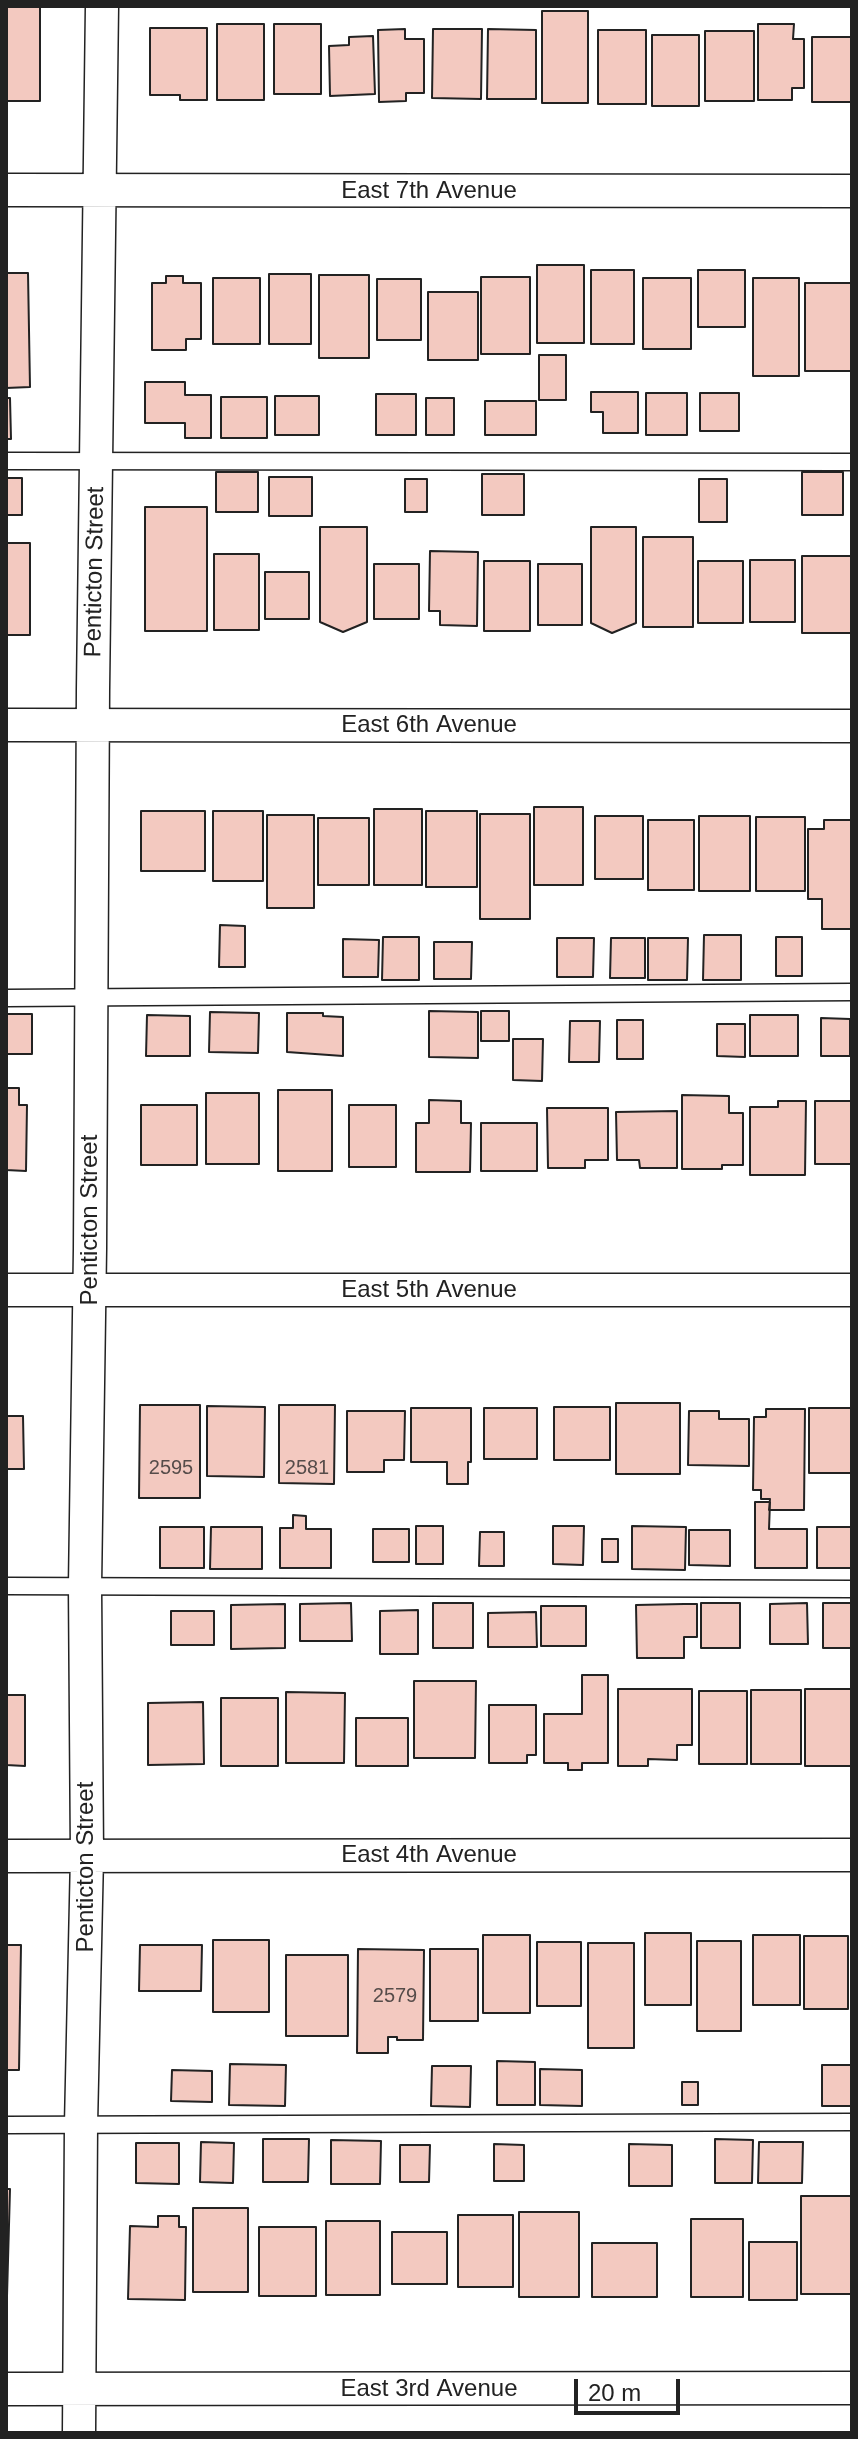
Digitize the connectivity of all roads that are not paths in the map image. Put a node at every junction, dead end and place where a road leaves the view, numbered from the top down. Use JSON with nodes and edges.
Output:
{"nodes":[{"id":1,"x":102,"y":6,"type":"edge"},
{"id":2,"x":6,"y":190,"type":"edge"},
{"id":3,"x":100,"y":190,"type":"junction"},
{"id":4,"x":852,"y":191,"type":"edge"},
{"id":5,"x":6,"y":461,"type":"edge"},
{"id":6,"x":96,"y":461,"type":"junction"},
{"id":7,"x":852,"y":462,"type":"edge"},
{"id":8,"x":6,"y":725,"type":"edge"},
{"id":9,"x":93,"y":725,"type":"junction"},
{"id":10,"x":852,"y":726,"type":"edge"},
{"id":11,"x":852,"y":992,"type":"edge"},
{"id":12,"x":6,"y":998,"type":"edge"},
{"id":13,"x":92,"y":998,"type":"junction"},
{"id":14,"x":6,"y":1290,"type":"edge"},
{"id":15,"x":89,"y":1290,"type":"junction"},
{"id":16,"x":852,"y":1290,"type":"edge"},
{"id":17,"x":6,"y":1586,"type":"edge"},
{"id":18,"x":85,"y":1586,"type":"junction"},
{"id":19,"x":852,"y":1589,"type":"edge"},
{"id":20,"x":852,"y":1855,"type":"edge"},
{"id":21,"x":6,"y":1856,"type":"edge"},
{"id":22,"x":87,"y":1856,"type":"junction"},
{"id":23,"x":852,"y":2122,"type":"edge"},
{"id":24,"x":6,"y":2125,"type":"edge"},
{"id":25,"x":81,"y":2125,"type":"junction"},
{"id":26,"x":852,"y":2388,"type":"edge"},
{"id":27,"x":6,"y":2389,"type":"edge"},
{"id":28,"x":80,"y":2389,"type":"junction"},
{"id":29,"x":79,"y":2433,"type":"edge"}],
"edges":[{"from":1,"to":3,"type":"street","name":"Penticton Street"},
{"from":2,"to":3,"type":"street","name":"East 7th Avenue"},
{"from":3,"to":4,"type":"street","name":"East 7th Avenue"},
{"from":3,"to":6,"type":"street","name":"Penticton Street"},
{"from":5,"to":6,"type":"lane"},
{"from":6,"to":7,"type":"lane"},
{"from":6,"to":9,"type":"street","name":"Penticton Street"},
{"from":8,"to":9,"type":"street","name":"East 6th Avenue"},
{"from":9,"to":10,"type":"street","name":"East 6th Avenue"},
{"from":9,"to":13,"type":"street","name":"Penticton Street"},
{"from":11,"to":13,"type":"lane"},
{"from":12,"to":13,"type":"lane"},
{"from":13,"to":15,"type":"street","name":"Penticton Street"},
{"from":14,"to":15,"type":"street","name":"East 5th Avenue"},
{"from":15,"to":16,"type":"street","name":"East 5th Avenue"},
{"from":15,"to":18,"type":"street","name":"Penticton Street"},
{"from":17,"to":18,"type":"lane"},
{"from":18,"to":19,"type":"lane"},
{"from":18,"to":22,"type":"street","name":"Penticton Street"},
{"from":20,"to":22,"type":"street","name":"East 4th Avenue"},
{"from":21,"to":22,"type":"street","name":"East 4th Avenue"},
{"from":22,"to":25,"type":"street","name":"Penticton Street"},
{"from":23,"to":25,"type":"lane"},
{"from":24,"to":25,"type":"lane"},
{"from":25,"to":28,"type":"street","name":"Penticton Street"},
{"from":26,"to":28,"type":"street","name":"East 3rd Avenue"},
{"from":27,"to":28,"type":"street","name":"East 3rd Avenue"},
{"from":28,"to":29,"type":"street","name":"Penticton Street"}]}
